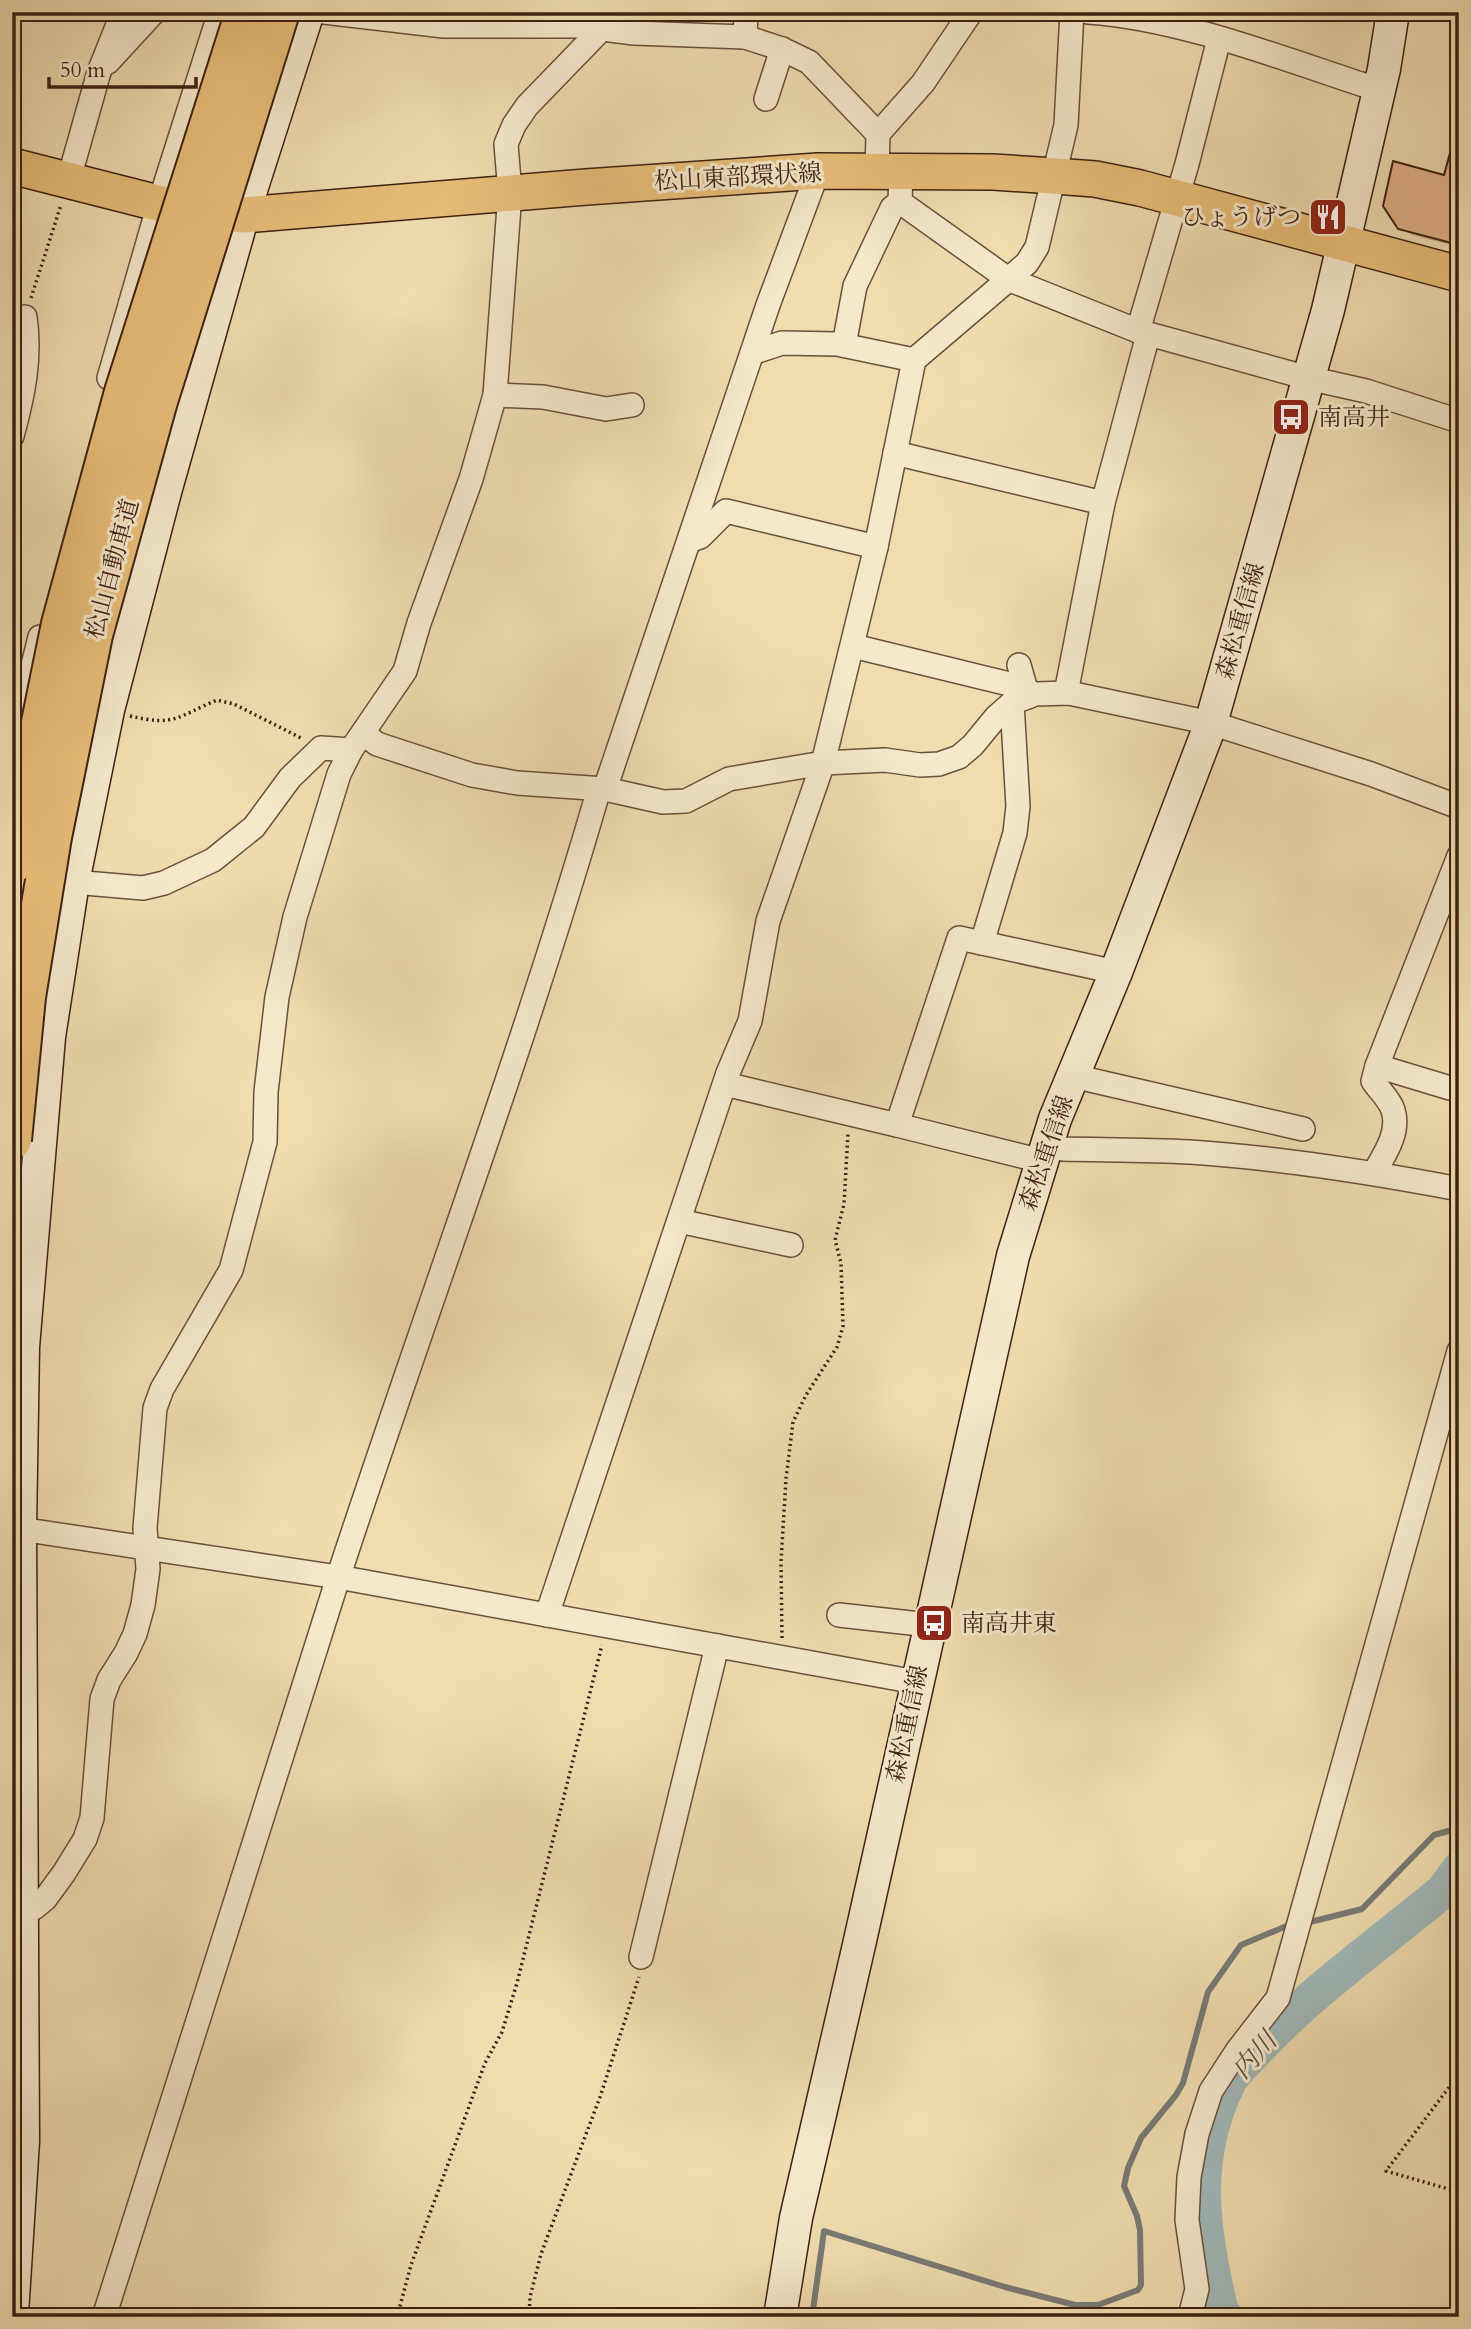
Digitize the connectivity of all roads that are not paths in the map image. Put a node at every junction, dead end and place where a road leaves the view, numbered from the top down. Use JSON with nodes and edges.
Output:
{"nodes":[{"id":1,"x":124,"y":12,"type":"edge"},
{"id":2,"x":154,"y":12,"type":"edge"},
{"id":3,"x":220,"y":12,"type":"edge"},
{"id":4,"x":245,"y":12,"type":"edge"},
{"id":5,"x":280,"y":12,"type":"edge"},
{"id":6,"x":308,"y":12,"type":"edge"},
{"id":7,"x":324,"y":12,"type":"edge"},
{"id":8,"x":746,"y":12,"type":"edge"},
{"id":9,"x":971,"y":12,"type":"edge"},
{"id":10,"x":1072,"y":12,"type":"edge"},
{"id":11,"x":1088,"y":12,"type":"edge"},
{"id":12,"x":1393,"y":12,"type":"edge"},
{"id":13,"x":610,"y":20,"type":"edge"},
{"id":14,"x":745,"y":37,"type":"junction"},
{"id":15,"x":1219,"y":39,"type":"junction"},
{"id":16,"x":782,"y":49,"type":"junction"},
{"id":17,"x":99,"y":72,"type":"junction"},
{"id":18,"x":1379,"y":90,"type":"junction"},
{"id":19,"x":766,"y":99,"type":"dead end"},
{"id":20,"x":877,"y":134,"type":"junction"},
{"id":21,"x":12,"y":166,"type":"edge"},
{"id":22,"x":818,"y":172,"type":"junction"},
{"id":23,"x":1054,"y":176,"type":"junction"},
{"id":24,"x":60,"y":179,"type":"junction"},
{"id":25,"x":893,"y":181,"type":"junction"},
{"id":26,"x":510,"y":193,"type":"junction"},
{"id":27,"x":1176,"y":197,"type":"junction"},
{"id":28,"x":159,"y":204,"type":"junction"},
{"id":29,"x":243,"y":215,"type":"junction"},
{"id":30,"x":1343,"y":243,"type":"junction"},
{"id":31,"x":1459,"y":274,"type":"edge"},
{"id":32,"x":1009,"y":279,"type":"junction"},
{"id":33,"x":25,"y":317,"type":"road end"},
{"id":34,"x":1143,"y":333,"type":"junction"},
{"id":35,"x":844,"y":345,"type":"junction"},
{"id":36,"x":752,"y":353,"type":"junction"},
{"id":37,"x":914,"y":360,"type":"junction"},
{"id":38,"x":1308,"y":378,"type":"junction"},
{"id":39,"x":495,"y":396,"type":"junction"},
{"id":40,"x":632,"y":405,"type":"dead end"},
{"id":41,"x":1459,"y":421,"type":"edge"},
{"id":42,"x":12,"y":436,"type":"edge"},
{"id":43,"x":895,"y":453,"type":"junction"},
{"id":44,"x":1103,"y":503,"type":"junction"},
{"id":45,"x":689,"y":541,"type":"junction"},
{"id":46,"x":876,"y":547,"type":"junction"},
{"id":47,"x":853,"y":646,"type":"junction"},
{"id":48,"x":1020,"y":665,"type":"dead end"},
{"id":49,"x":1066,"y":693,"type":"junction"},
{"id":50,"x":1022,"y":696,"type":"junction"},
{"id":51,"x":1211,"y":723,"type":"junction"},
{"id":52,"x":357,"y":742,"type":"junction"},
{"id":53,"x":12,"y":750,"type":"edge"},
{"id":54,"x":823,"y":763,"type":"junction"},
{"id":55,"x":602,"y":789,"type":"junction"},
{"id":56,"x":1459,"y":807,"type":"edge"},
{"id":57,"x":1459,"y":856,"type":"edge"},
{"id":58,"x":12,"y":865,"type":"edge"},
{"id":59,"x":74,"y":883,"type":"junction"},
{"id":60,"x":982,"y":943,"type":"junction"},
{"id":61,"x":1116,"y":972,"type":"junction"},
{"id":62,"x":1377,"y":1066,"type":"junction"},
{"id":63,"x":1073,"y":1076,"type":"junction"},
{"id":64,"x":725,"y":1084,"type":"junction"},
{"id":65,"x":1450,"y":1088,"type":"dead end"},
{"id":66,"x":897,"y":1125,"type":"junction"},
{"id":67,"x":1303,"y":1129,"type":"dead end"},
{"id":68,"x":12,"y":1140,"type":"edge"},
{"id":69,"x":1044,"y":1153,"type":"junction"},
{"id":70,"x":1374,"y":1173,"type":"junction"},
{"id":71,"x":1459,"y":1189,"type":"edge"},
{"id":72,"x":679,"y":1221,"type":"junction"},
{"id":73,"x":791,"y":1245,"type":"dead end"},
{"id":74,"x":1459,"y":1351,"type":"edge"},
{"id":75,"x":20,"y":1529,"type":"junction"},
{"id":76,"x":146,"y":1548,"type":"junction"},
{"id":77,"x":338,"y":1577,"type":"junction"},
{"id":78,"x":547,"y":1615,"type":"junction"},
{"id":79,"x":839,"y":1615,"type":"dead end"},
{"id":80,"x":929,"y":1625,"type":"junction"},
{"id":81,"x":717,"y":1646,"type":"junction"},
{"id":82,"x":916,"y":1682,"type":"junction"},
{"id":83,"x":23,"y":1912,"type":"junction"},
{"id":84,"x":642,"y":1956,"type":"road end"},
{"id":85,"x":12,"y":2314,"type":"edge"},
{"id":86,"x":104,"y":2317,"type":"edge"},
{"id":87,"x":780,"y":2317,"type":"edge"},
{"id":88,"x":1189,"y":2317,"type":"edge"}],
"edges":[{"from":1,"to":17,"type":"street"},
{"from":2,"to":17,"type":"street"},
{"from":3,"to":28,"type":"street"},
{"from":4,"to":58,"type":"highway","name":"松山自動車道","bridge":true},
{"from":5,"to":68,"type":"highway","name":"松山自動車道","bridge":true},
{"from":6,"to":29,"type":"main road"},
{"from":7,"to":13,"type":"street"},
{"from":8,"to":14,"type":"street"},
{"from":9,"to":20,"type":"street"},
{"from":10,"to":23,"type":"street"},
{"from":11,"to":15,"type":"street"},
{"from":12,"to":18,"type":"main road","name":"森松重信線"},
{"from":13,"to":14,"type":"street"},
{"from":13,"to":26,"type":"street"},
{"from":14,"to":16,"type":"street"},
{"from":15,"to":18,"type":"street"},
{"from":15,"to":27,"type":"street"},
{"from":16,"to":19,"type":"street"},
{"from":16,"to":20,"type":"street"},
{"from":17,"to":24,"type":"street"},
{"from":18,"to":30,"type":"main road","name":"森松重信線"},
{"from":20,"to":25,"type":"street"},
{"from":21,"to":24,"type":"main road","name":"松山東部環状線"},
{"from":22,"to":25,"type":"main road","name":"松山東部環状線"},
{"from":22,"to":26,"type":"main road","name":"松山東部環状線"},
{"from":22,"to":36,"type":"street"},
{"from":23,"to":25,"type":"main road","name":"松山東部環状線"},
{"from":23,"to":27,"type":"main road","name":"松山東部環状線"},
{"from":23,"to":32,"type":"street"},
{"from":24,"to":28,"type":"main road","name":"松山東部環状線"},
{"from":25,"to":32,"type":"street"},
{"from":25,"to":35,"type":"street"},
{"from":26,"to":29,"type":"main road","name":"松山東部環状線"},
{"from":26,"to":39,"type":"street"},
{"from":27,"to":30,"type":"main road","name":"松山東部環状線"},
{"from":27,"to":34,"type":"street"},
{"from":28,"to":29,"type":"main road","name":"松山東部環状線"},
{"from":28,"to":53,"type":"street"},
{"from":29,"to":59,"type":"main road"},
{"from":30,"to":31,"type":"main road","name":"松山東部環状線"},
{"from":30,"to":38,"type":"main road","name":"森松重信線"},
{"from":32,"to":34,"type":"street"},
{"from":32,"to":37,"type":"street"},
{"from":33,"to":42,"type":"street"},
{"from":34,"to":38,"type":"street"},
{"from":34,"to":44,"type":"street"},
{"from":35,"to":36,"type":"street"},
{"from":35,"to":37,"type":"street"},
{"from":36,"to":45,"type":"street"},
{"from":37,"to":43,"type":"street"},
{"from":38,"to":41,"type":"street"},
{"from":38,"to":51,"type":"main road","name":"森松重信線"},
{"from":39,"to":40,"type":"street"},
{"from":39,"to":52,"type":"street"},
{"from":43,"to":44,"type":"street"},
{"from":43,"to":46,"type":"street"},
{"from":44,"to":49,"type":"street"},
{"from":45,"to":46,"type":"street"},
{"from":45,"to":55,"type":"street"},
{"from":46,"to":47,"type":"street"},
{"from":47,"to":50,"type":"street"},
{"from":47,"to":54,"type":"street"},
{"from":48,"to":50,"type":"street"},
{"from":49,"to":50,"type":"street"},
{"from":49,"to":51,"type":"street"},
{"from":50,"to":54,"type":"street"},
{"from":50,"to":60,"type":"street"},
{"from":51,"to":56,"type":"street"},
{"from":51,"to":61,"type":"main road","name":"森松重信線"},
{"from":52,"to":55,"type":"street"},
{"from":52,"to":59,"type":"street"},
{"from":52,"to":76,"type":"street"},
{"from":54,"to":55,"type":"street"},
{"from":54,"to":64,"type":"street"},
{"from":55,"to":77,"type":"street"},
{"from":57,"to":62,"type":"street"},
{"from":59,"to":75,"type":"main road"},
{"from":60,"to":61,"type":"street"},
{"from":60,"to":66,"type":"street"},
{"from":61,"to":63,"type":"main road","name":"森松重信線"},
{"from":62,"to":65,"type":"street"},
{"from":62,"to":70,"type":"street"},
{"from":63,"to":67,"type":"street"},
{"from":63,"to":69,"type":"main road","name":"森松重信線"},
{"from":64,"to":66,"type":"street"},
{"from":64,"to":72,"type":"street"},
{"from":66,"to":69,"type":"street"},
{"from":69,"to":70,"type":"street"},
{"from":69,"to":80,"type":"main road","name":"森松重信線"},
{"from":70,"to":71,"type":"street"},
{"from":72,"to":73,"type":"street"},
{"from":72,"to":78,"type":"street"},
{"from":74,"to":88,"type":"street"},
{"from":75,"to":76,"type":"street"},
{"from":75,"to":83,"type":"main road"},
{"from":76,"to":77,"type":"street"},
{"from":76,"to":83,"type":"street"},
{"from":77,"to":78,"type":"street"},
{"from":77,"to":86,"type":"street"},
{"from":78,"to":81,"type":"street"},
{"from":79,"to":80,"type":"street"},
{"from":80,"to":82,"type":"main road","name":"森松重信線"},
{"from":81,"to":82,"type":"street"},
{"from":81,"to":84,"type":"street"},
{"from":82,"to":87,"type":"main road","name":"森松重信線"},
{"from":83,"to":85,"type":"main road"}]}
